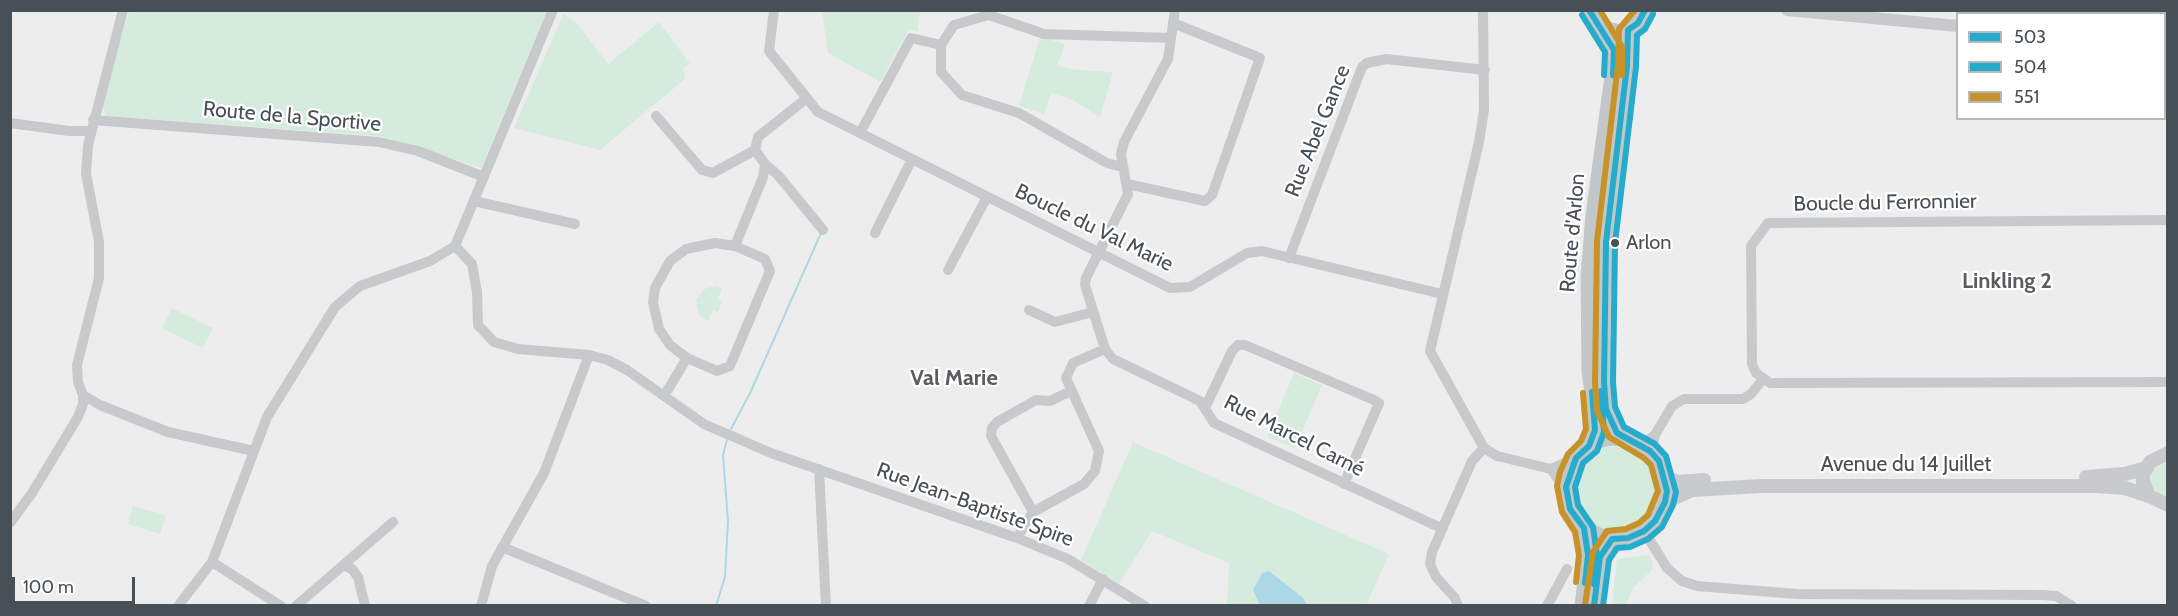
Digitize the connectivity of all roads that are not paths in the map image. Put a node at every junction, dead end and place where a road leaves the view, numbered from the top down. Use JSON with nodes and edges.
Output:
{"nodes":[{"id":1,"x":123,"y":10,"type":"edge"},
{"id":2,"x":553,"y":10,"type":"edge"},
{"id":3,"x":774,"y":10,"type":"edge"},
{"id":4,"x":1175,"y":10,"type":"edge"},
{"id":5,"x":1483,"y":10,"type":"edge"},
{"id":6,"x":1589,"y":10,"type":"edge"},
{"id":7,"x":1787,"y":10,"type":"edge"},
{"id":8,"x":1647,"y":11,"type":"edge"},
{"id":9,"x":1173,"y":23,"type":"junction"},
{"id":10,"x":1956,"y":26,"type":"edge"},
{"id":11,"x":1601,"y":27,"type":"junction"},
{"id":12,"x":1628,"y":30,"type":"junction"},
{"id":13,"x":1171,"y":38,"type":"junction"},
{"id":14,"x":941,"y":45,"type":"junction"},
{"id":15,"x":1485,"y":70,"type":"junction"},
{"id":16,"x":807,"y":98,"type":"junction"},
{"id":17,"x":656,"y":116,"type":"dead end"},
{"id":18,"x":10,"y":123,"type":"edge"},
{"id":19,"x":91,"y":125,"type":"junction"},
{"id":20,"x":860,"y":133,"type":"junction"},
{"id":21,"x":754,"y":150,"type":"junction"},
{"id":22,"x":912,"y":159,"type":"junction"},
{"id":23,"x":765,"y":164,"type":"junction"},
{"id":24,"x":1122,"y":167,"type":"junction"},
{"id":25,"x":484,"y":177,"type":"junction"},
{"id":26,"x":1127,"y":183,"type":"junction"},
{"id":27,"x":987,"y":197,"type":"junction"},
{"id":28,"x":474,"y":201,"type":"junction"},
{"id":29,"x":2168,"y":220,"type":"edge"},
{"id":30,"x":575,"y":224,"type":"dead end"},
{"id":31,"x":823,"y":230,"type":"dead end"},
{"id":32,"x":875,"y":233,"type":"dead end"},
{"id":33,"x":454,"y":246,"type":"junction"},
{"id":34,"x":735,"y":246,"type":"junction"},
{"id":35,"x":1099,"y":252,"type":"junction"},
{"id":36,"x":1290,"y":258,"type":"junction"},
{"id":37,"x":948,"y":270,"type":"dead end"},
{"id":38,"x":1442,"y":294,"type":"junction"},
{"id":39,"x":1029,"y":310,"type":"dead end"},
{"id":40,"x":1093,"y":312,"type":"junction"},
{"id":41,"x":1106,"y":350,"type":"junction"},
{"id":42,"x":589,"y":355,"type":"junction"},
{"id":43,"x":687,"y":358,"type":"junction"},
{"id":44,"x":1762,"y":379,"type":"junction"},
{"id":45,"x":2168,"y":381,"type":"edge"},
{"id":46,"x":1071,"y":391,"type":"junction"},
{"id":47,"x":84,"y":395,"type":"junction"},
{"id":48,"x":664,"y":396,"type":"junction"},
{"id":49,"x":1206,"y":408,"type":"junction"},
{"id":50,"x":1626,"y":439,"type":"junction"},
{"id":51,"x":1589,"y":446,"type":"junction"},
{"id":52,"x":1484,"y":448,"type":"junction"},
{"id":53,"x":1647,"y":449,"type":"junction"},
{"id":54,"x":254,"y":451,"type":"junction"},
{"id":55,"x":2168,"y":453,"type":"edge"},
{"id":56,"x":1576,"y":458,"type":"junction"},
{"id":57,"x":2146,"y":468,"type":"junction"},
{"id":58,"x":819,"y":469,"type":"junction"},
{"id":59,"x":1551,"y":469,"type":"junction"},
{"id":60,"x":1665,"y":478,"type":"junction"},
{"id":61,"x":1344,"y":484,"type":"junction"},
{"id":62,"x":1566,"y":490,"type":"junction"},
{"id":63,"x":2149,"y":496,"type":"junction"},
{"id":64,"x":1665,"y":502,"type":"junction"},
{"id":65,"x":2168,"y":505,"type":"edge"},
{"id":66,"x":1034,"y":512,"type":"junction"},
{"id":67,"x":393,"y":522,"type":"dead end"},
{"id":68,"x":10,"y":523,"type":"edge"},
{"id":69,"x":1441,"y":528,"type":"junction"},
{"id":70,"x":1584,"y":528,"type":"junction"},
{"id":71,"x":1644,"y":531,"type":"junction"},
{"id":72,"x":1017,"y":538,"type":"junction"},
{"id":73,"x":1612,"y":539,"type":"junction"},
{"id":74,"x":502,"y":547,"type":"junction"},
{"id":75,"x":212,"y":562,"type":"junction"},
{"id":76,"x":344,"y":565,"type":"junction"},
{"id":77,"x":1567,"y":569,"type":"dead end"},
{"id":78,"x":1102,"y":579,"type":"junction"},
{"id":79,"x":178,"y":606,"type":"edge"},
{"id":80,"x":281,"y":606,"type":"edge"},
{"id":81,"x":296,"y":606,"type":"edge"},
{"id":82,"x":365,"y":606,"type":"edge"},
{"id":83,"x":481,"y":606,"type":"edge"},
{"id":84,"x":646,"y":606,"type":"edge"},
{"id":85,"x":826,"y":606,"type":"edge"},
{"id":86,"x":1089,"y":606,"type":"edge"},
{"id":87,"x":1145,"y":606,"type":"edge"},
{"id":88,"x":1458,"y":606,"type":"edge"},
{"id":89,"x":1547,"y":606,"type":"edge"},
{"id":90,"x":1582,"y":606,"type":"edge"},
{"id":91,"x":1594,"y":606,"type":"edge"},
{"id":92,"x":2072,"y":606,"type":"edge"}],
"edges":[{"from":1,"to":19,"type":"street"},
{"from":2,"to":25,"type":"street"},
{"from":3,"to":16,"type":"street","name":"Boucle du Val Marie"},
{"from":4,"to":9,"type":"street"},
{"from":5,"to":15,"type":"street"},
{"from":6,"to":11,"type":"main road","name":"Route d'Arlon"},
{"from":7,"to":10,"type":"street"},
{"from":8,"to":12,"type":"main road"},
{"from":9,"to":13,"type":"street"},
{"from":9,"to":26,"type":"street"},
{"from":11,"to":12,"type":"main road"},
{"from":11,"to":51,"type":"main road","name":"Route d'Arlon"},
{"from":12,"to":50,"type":"main road","name":"Route d'Arlon"},
{"from":13,"to":14,"type":"street"},
{"from":13,"to":24,"type":"street"},
{"from":14,"to":20,"type":"street"},
{"from":14,"to":24,"type":"street"},
{"from":15,"to":36,"type":"street","name":"Rue Abel Gance"},
{"from":15,"to":38,"type":"street"},
{"from":16,"to":20,"type":"street","name":"Boucle du Val Marie"},
{"from":16,"to":21,"type":"street"},
{"from":17,"to":21,"type":"street"},
{"from":18,"to":19,"type":"street","name":"Route de la Sportive"},
{"from":19,"to":25,"type":"street","name":"Route de la Sportive"},
{"from":19,"to":47,"type":"street"},
{"from":20,"to":22,"type":"street","name":"Boucle du Val Marie"},
{"from":21,"to":23,"type":"street"},
{"from":22,"to":27,"type":"street","name":"Boucle du Val Marie"},
{"from":22,"to":32,"type":"street"},
{"from":23,"to":31,"type":"street"},
{"from":23,"to":34,"type":"street"},
{"from":24,"to":26,"type":"street"},
{"from":25,"to":28,"type":"street"},
{"from":26,"to":35,"type":"street"},
{"from":27,"to":35,"type":"street","name":"Boucle du Val Marie"},
{"from":27,"to":37,"type":"street"},
{"from":28,"to":30,"type":"street"},
{"from":28,"to":33,"type":"street"},
{"from":29,"to":44,"type":"street","name":"Boucle du Ferronnier"},
{"from":33,"to":42,"type":"street","name":"Rue Jean-Baptiste Spire"},
{"from":33,"to":54,"type":"street"},
{"from":34,"to":43,"type":"street"},
{"from":34,"to":43,"type":"street"},
{"from":35,"to":36,"type":"street","name":"Boucle du Val Marie"},
{"from":35,"to":40,"type":"street"},
{"from":36,"to":38,"type":"street","name":"Boucle du Val Marie"},
{"from":38,"to":52,"type":"street"},
{"from":39,"to":40,"type":"street"},
{"from":40,"to":41,"type":"street"},
{"from":41,"to":46,"type":"street"},
{"from":41,"to":49,"type":"street","name":"Rue Marcel Carné"},
{"from":42,"to":48,"type":"street","name":"Rue Jean-Baptiste Spire"},
{"from":42,"to":74,"type":"street"},
{"from":43,"to":48,"type":"street"},
{"from":44,"to":45,"type":"street"},
{"from":44,"to":53,"type":"street"},
{"from":46,"to":66,"type":"street"},
{"from":46,"to":66,"type":"street"},
{"from":47,"to":54,"type":"street"},
{"from":47,"to":68,"type":"street"},
{"from":48,"to":58,"type":"street","name":"Rue Jean-Baptiste Spire"},
{"from":49,"to":61,"type":"street","name":"Rue Marcel Carné"},
{"from":49,"to":61,"type":"street"},
{"from":50,"to":51,"type":"main road"},
{"from":50,"to":53,"type":"main road"},
{"from":51,"to":56,"type":"main road"},
{"from":52,"to":59,"type":"street"},
{"from":52,"to":69,"type":"street"},
{"from":53,"to":60,"type":"main road"},
{"from":54,"to":75,"type":"street"},
{"from":55,"to":57,"type":"main road"},
{"from":56,"to":59,"type":"street"},
{"from":56,"to":62,"type":"main road"},
{"from":57,"to":60,"type":"main road","name":"Avenue du 14 Juillet"},
{"from":57,"to":63,"type":"main road"},
{"from":58,"to":72,"type":"street","name":"Rue Jean-Baptiste Spire"},
{"from":58,"to":85,"type":"street"},
{"from":59,"to":62,"type":"street"},
{"from":60,"to":64,"type":"main road"},
{"from":61,"to":69,"type":"street","name":"Rue Marcel Carné"},
{"from":62,"to":70,"type":"main road"},
{"from":63,"to":64,"type":"main road","name":"Avenue du 14 Juillet"},
{"from":63,"to":65,"type":"main road","name":"Avenue du 14 Juillet"},
{"from":64,"to":71,"type":"main road"},
{"from":66,"to":72,"type":"street"},
{"from":67,"to":76,"type":"street"},
{"from":69,"to":88,"type":"street"},
{"from":70,"to":73,"type":"main road"},
{"from":70,"to":90,"type":"main road"},
{"from":71,"to":73,"type":"main road"},
{"from":71,"to":92,"type":"street"},
{"from":72,"to":78,"type":"street","name":"Rue Jean-Baptiste Spire"},
{"from":73,"to":91,"type":"main road"},
{"from":74,"to":83,"type":"street"},
{"from":74,"to":84,"type":"street"},
{"from":75,"to":79,"type":"street"},
{"from":75,"to":80,"type":"street"},
{"from":76,"to":81,"type":"street"},
{"from":76,"to":82,"type":"street"},
{"from":77,"to":89,"type":"street"},
{"from":78,"to":86,"type":"street"},
{"from":78,"to":87,"type":"street","name":"Rue Jean-Baptiste Spire"}]}
